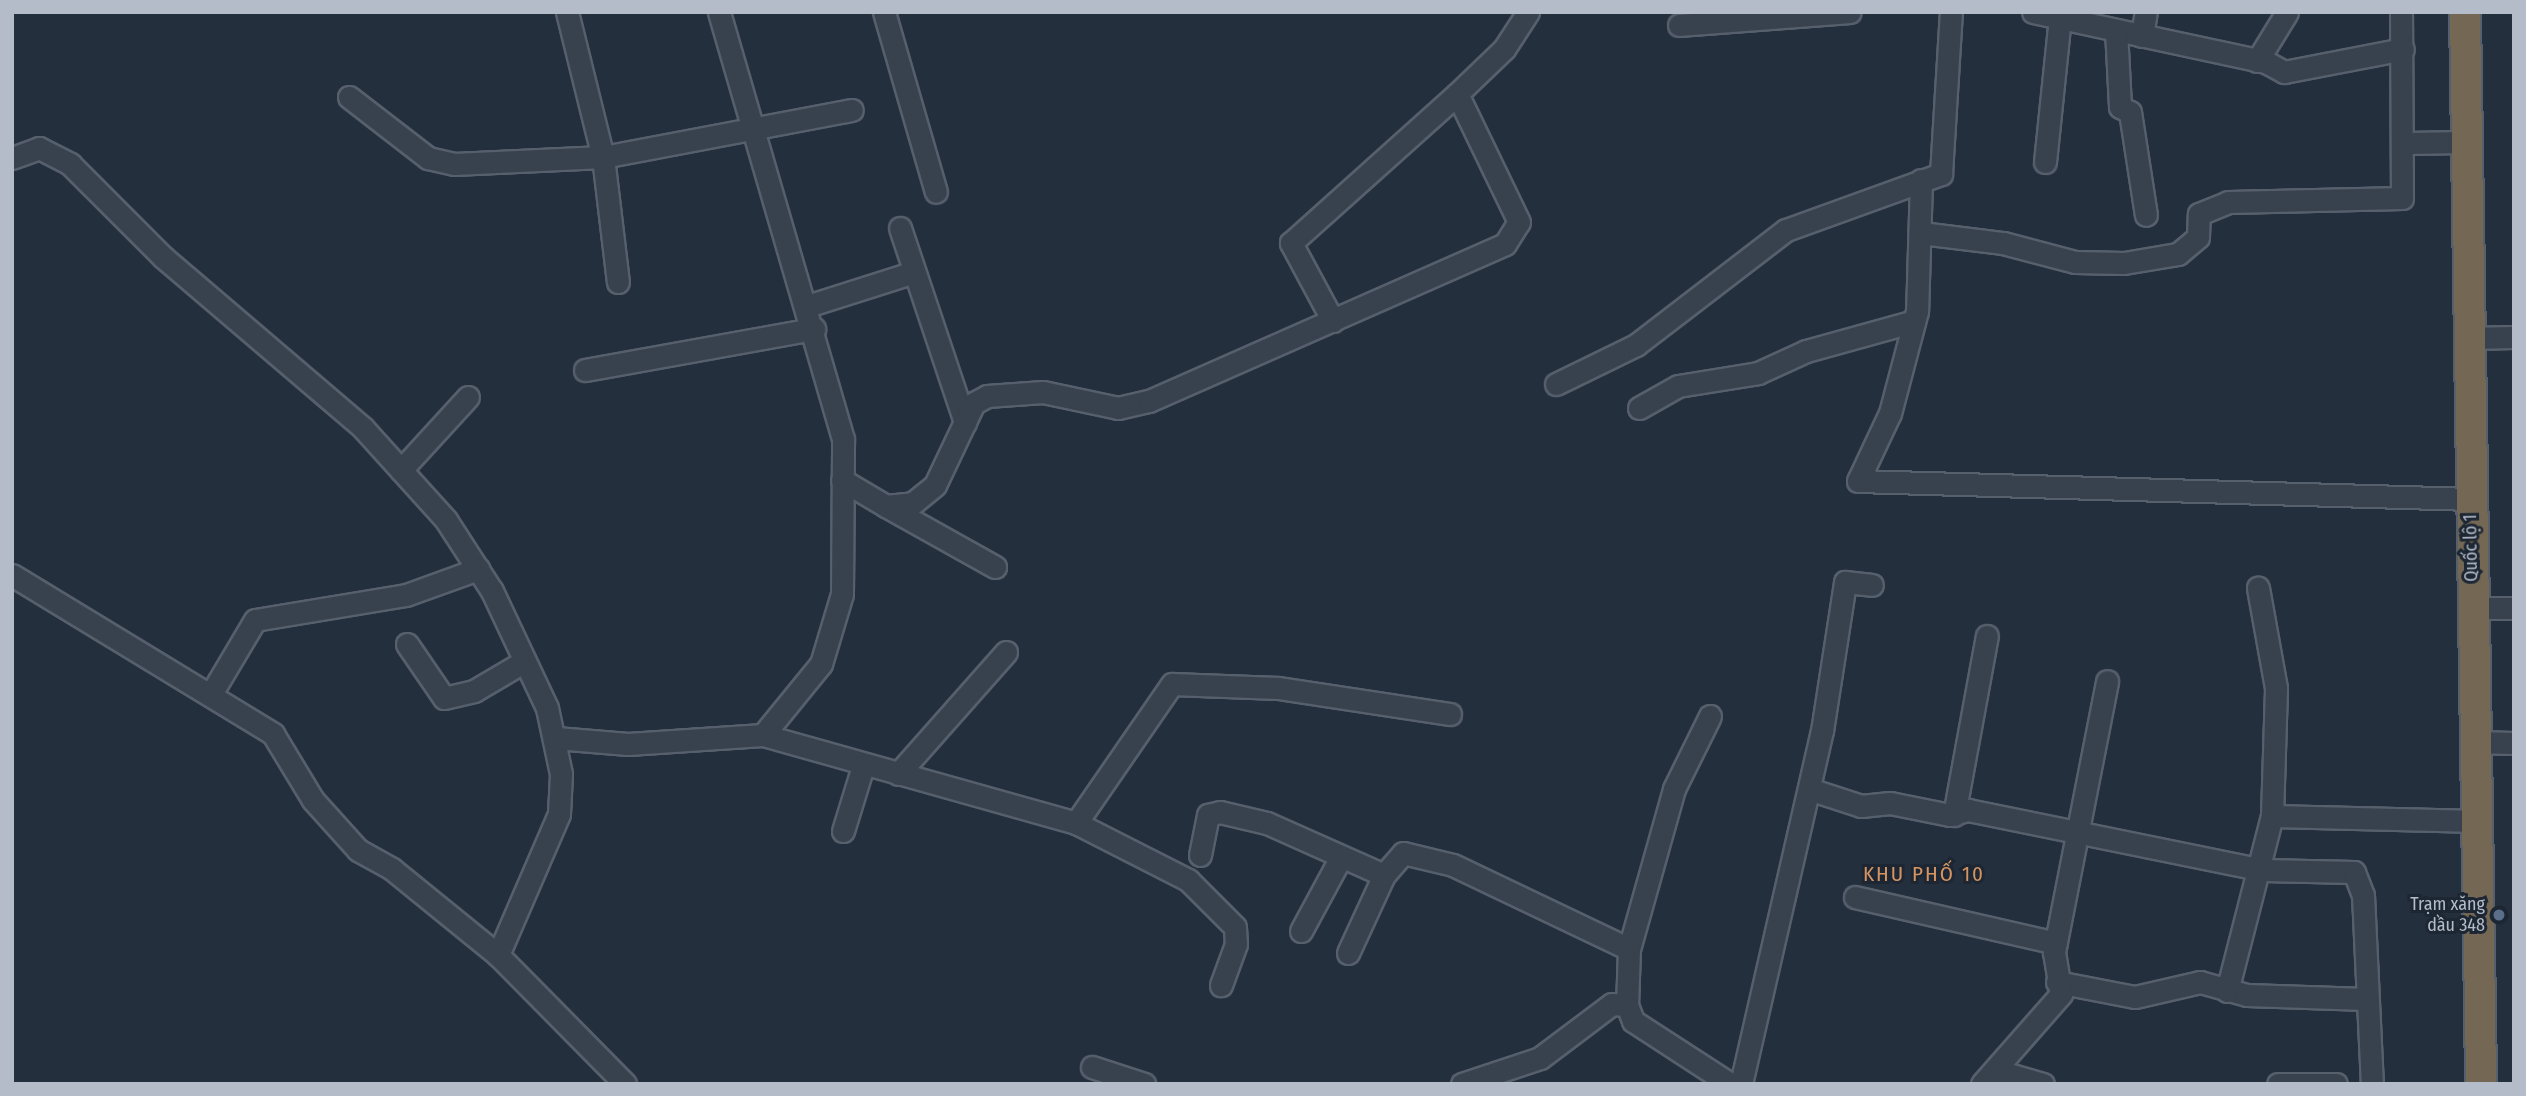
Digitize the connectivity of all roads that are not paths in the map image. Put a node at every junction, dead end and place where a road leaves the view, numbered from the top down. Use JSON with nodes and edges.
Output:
{"nodes":[{"id":1,"x":567,"y":12,"type":"edge"},
{"id":2,"x":719,"y":12,"type":"edge"},
{"id":3,"x":884,"y":12,"type":"edge"},
{"id":4,"x":1528,"y":12,"type":"edge"},
{"id":5,"x":1850,"y":12,"type":"edge"},
{"id":6,"x":1951,"y":12,"type":"edge"},
{"id":7,"x":2032,"y":12,"type":"edge"},
{"id":8,"x":2146,"y":12,"type":"edge"},
{"id":9,"x":2287,"y":12,"type":"edge"},
{"id":10,"x":2401,"y":12,"type":"edge"},
{"id":11,"x":2465,"y":12,"type":"edge"},
{"id":12,"x":2060,"y":18,"type":"junction"},
{"id":13,"x":1679,"y":25,"type":"dead end"},
{"id":14,"x":2116,"y":30,"type":"junction"},
{"id":15,"x":2143,"y":36,"type":"junction"},
{"id":16,"x":2403,"y":49,"type":"junction"},
{"id":17,"x":2257,"y":61,"type":"junction"},
{"id":18,"x":1457,"y":94,"type":"junction"},
{"id":19,"x":349,"y":97,"type":"dead end"},
{"id":20,"x":852,"y":110,"type":"dead end"},
{"id":21,"x":751,"y":130,"type":"junction"},
{"id":22,"x":2466,"y":142,"type":"junction"},
{"id":23,"x":2403,"y":143,"type":"junction"},
{"id":24,"x":603,"y":157,"type":"junction"},
{"id":25,"x":12,"y":158,"type":"edge"},
{"id":26,"x":2045,"y":162,"type":"dead end"},
{"id":27,"x":1921,"y":180,"type":"junction"},
{"id":28,"x":936,"y":192,"type":"dead end"},
{"id":29,"x":2146,"y":215,"type":"dead end"},
{"id":30,"x":900,"y":228,"type":"dead end"},
{"id":31,"x":1921,"y":233,"type":"junction"},
{"id":32,"x":914,"y":272,"type":"junction"},
{"id":33,"x":618,"y":282,"type":"dead end"},
{"id":34,"x":807,"y":306,"type":"junction"},
{"id":35,"x":1333,"y":321,"type":"junction"},
{"id":36,"x":1914,"y":321,"type":"junction"},
{"id":37,"x":814,"y":329,"type":"junction"},
{"id":38,"x":2514,"y":337,"type":"edge"},
{"id":39,"x":2468,"y":338,"type":"junction"},
{"id":40,"x":585,"y":370,"type":"dead end"},
{"id":41,"x":1556,"y":384,"type":"dead end"},
{"id":42,"x":468,"y":397,"type":"dead end"},
{"id":43,"x":1639,"y":408,"type":"dead end"},
{"id":44,"x":965,"y":422,"type":"junction"},
{"id":45,"x":401,"y":470,"type":"junction"},
{"id":46,"x":842,"y":481,"type":"junction"},
{"id":47,"x":2470,"y":499,"type":"junction"},
{"id":48,"x":886,"y":506,"type":"junction"},
{"id":49,"x":995,"y":567,"type":"dead end"},
{"id":50,"x":478,"y":569,"type":"junction"},
{"id":51,"x":12,"y":575,"type":"edge"},
{"id":52,"x":1872,"y":585,"type":"dead end"},
{"id":53,"x":2258,"y":588,"type":"dead end"},
{"id":54,"x":2471,"y":608,"type":"junction"},
{"id":55,"x":2514,"y":608,"type":"edge"},
{"id":56,"x":1987,"y":636,"type":"dead end"},
{"id":57,"x":407,"y":644,"type":"dead end"},
{"id":58,"x":1006,"y":652,"type":"dead end"},
{"id":59,"x":525,"y":661,"type":"junction"},
{"id":60,"x":2107,"y":681,"type":"dead end"},
{"id":61,"x":211,"y":694,"type":"junction"},
{"id":62,"x":1450,"y":714,"type":"dead end"},
{"id":63,"x":1710,"y":716,"type":"dead end"},
{"id":64,"x":763,"y":735,"type":"junction"},
{"id":65,"x":556,"y":738,"type":"junction"},
{"id":66,"x":2472,"y":742,"type":"junction"},
{"id":67,"x":2514,"y":743,"type":"edge"},
{"id":68,"x":863,"y":766,"type":"junction"},
{"id":69,"x":898,"y":774,"type":"junction"},
{"id":70,"x":1809,"y":789,"type":"junction"},
{"id":71,"x":1954,"y":815,"type":"junction"},
{"id":72,"x":2272,"y":816,"type":"junction"},
{"id":73,"x":2474,"y":821,"type":"junction"},
{"id":74,"x":1076,"y":823,"type":"junction"},
{"id":75,"x":843,"y":831,"type":"dead end"},
{"id":76,"x":2078,"y":836,"type":"junction"},
{"id":77,"x":1200,"y":855,"type":"dead end"},
{"id":78,"x":1341,"y":857,"type":"junction"},
{"id":79,"x":2263,"y":870,"type":"junction"},
{"id":80,"x":1384,"y":875,"type":"junction"},
{"id":81,"x":1855,"y":897,"type":"dead end"},
{"id":82,"x":1301,"y":931,"type":"dead end"},
{"id":83,"x":2056,"y":943,"type":"junction"},
{"id":84,"x":1629,"y":948,"type":"junction"},
{"id":85,"x":1348,"y":953,"type":"dead end"},
{"id":86,"x":498,"y":955,"type":"junction"},
{"id":87,"x":2057,"y":982,"type":"junction"},
{"id":88,"x":1221,"y":985,"type":"dead end"},
{"id":89,"x":2227,"y":991,"type":"junction"},
{"id":90,"x":2366,"y":999,"type":"junction"},
{"id":91,"x":1627,"y":1005,"type":"junction"},
{"id":92,"x":1092,"y":1067,"type":"dead end"},
{"id":93,"x":1989,"y":1077,"type":"edge"},
{"id":94,"x":625,"y":1084,"type":"edge"},
{"id":95,"x":1144,"y":1084,"type":"edge"},
{"id":96,"x":1462,"y":1084,"type":"edge"},
{"id":97,"x":1730,"y":1084,"type":"edge"},
{"id":98,"x":1741,"y":1084,"type":"edge"},
{"id":99,"x":2043,"y":1084,"type":"edge"},
{"id":100,"x":2278,"y":1084,"type":"edge"},
{"id":101,"x":2336,"y":1084,"type":"edge"},
{"id":102,"x":2372,"y":1084,"type":"edge"},
{"id":103,"x":2481,"y":1084,"type":"edge"}],
"edges":[{"from":1,"to":24,"type":"street"},
{"from":2,"to":21,"type":"street"},
{"from":3,"to":28,"type":"street"},
{"from":4,"to":18,"type":"street"},
{"from":5,"to":13,"type":"street"},
{"from":6,"to":27,"type":"street"},
{"from":7,"to":12,"type":"street"},
{"from":8,"to":15,"type":"street"},
{"from":9,"to":17,"type":"street"},
{"from":10,"to":16,"type":"street"},
{"from":11,"to":22,"type":"highway","name":"Quốc lộ 1"},
{"from":12,"to":14,"type":"street"},
{"from":12,"to":26,"type":"street"},
{"from":14,"to":15,"type":"street"},
{"from":14,"to":29,"type":"street"},
{"from":15,"to":17,"type":"street"},
{"from":16,"to":17,"type":"street"},
{"from":16,"to":23,"type":"street"},
{"from":18,"to":35,"type":"street"},
{"from":18,"to":35,"type":"street"},
{"from":19,"to":24,"type":"street"},
{"from":20,"to":21,"type":"street"},
{"from":21,"to":24,"type":"street"},
{"from":21,"to":34,"type":"street"},
{"from":22,"to":23,"type":"street"},
{"from":22,"to":39,"type":"highway","name":"Quốc lộ 1"},
{"from":23,"to":31,"type":"street"},
{"from":24,"to":33,"type":"street"},
{"from":25,"to":45,"type":"street"},
{"from":27,"to":31,"type":"street"},
{"from":27,"to":41,"type":"street"},
{"from":30,"to":32,"type":"street"},
{"from":31,"to":36,"type":"street"},
{"from":32,"to":34,"type":"street"},
{"from":32,"to":44,"type":"street"},
{"from":34,"to":37,"type":"street"},
{"from":35,"to":44,"type":"street"},
{"from":36,"to":43,"type":"street"},
{"from":36,"to":47,"type":"street"},
{"from":37,"to":40,"type":"street"},
{"from":37,"to":46,"type":"street"},
{"from":38,"to":39,"type":"street"},
{"from":39,"to":47,"type":"highway","name":"Quốc lộ 1"},
{"from":42,"to":45,"type":"street"},
{"from":44,"to":48,"type":"street"},
{"from":45,"to":50,"type":"street"},
{"from":46,"to":48,"type":"street"},
{"from":46,"to":64,"type":"street"},
{"from":47,"to":54,"type":"highway","name":"Quốc lộ 1"},
{"from":48,"to":49,"type":"street"},
{"from":50,"to":59,"type":"street"},
{"from":50,"to":61,"type":"street"},
{"from":51,"to":61,"type":"street"},
{"from":52,"to":70,"type":"street"},
{"from":53,"to":72,"type":"street"},
{"from":54,"to":55,"type":"street"},
{"from":54,"to":66,"type":"highway","name":"Quốc lộ 1"},
{"from":56,"to":71,"type":"street"},
{"from":57,"to":59,"type":"street"},
{"from":58,"to":69,"type":"street"},
{"from":59,"to":65,"type":"street"},
{"from":60,"to":76,"type":"street"},
{"from":61,"to":86,"type":"street"},
{"from":62,"to":74,"type":"street"},
{"from":63,"to":84,"type":"street"},
{"from":64,"to":65,"type":"street"},
{"from":64,"to":68,"type":"street"},
{"from":65,"to":86,"type":"street"},
{"from":66,"to":67,"type":"street"},
{"from":66,"to":73,"type":"highway","name":"Quốc lộ 1"},
{"from":68,"to":69,"type":"street"},
{"from":68,"to":75,"type":"street"},
{"from":69,"to":74,"type":"street"},
{"from":70,"to":71,"type":"street"},
{"from":70,"to":98,"type":"street"},
{"from":71,"to":76,"type":"street"},
{"from":72,"to":73,"type":"street"},
{"from":72,"to":79,"type":"street"},
{"from":73,"to":103,"type":"highway","name":"Quốc lộ 1"},
{"from":74,"to":88,"type":"street"},
{"from":76,"to":79,"type":"street"},
{"from":76,"to":83,"type":"street"},
{"from":77,"to":78,"type":"street"},
{"from":78,"to":80,"type":"street"},
{"from":78,"to":82,"type":"street"},
{"from":79,"to":89,"type":"street"},
{"from":79,"to":90,"type":"street"},
{"from":80,"to":84,"type":"street"},
{"from":80,"to":85,"type":"street"},
{"from":81,"to":83,"type":"street"},
{"from":83,"to":87,"type":"street"},
{"from":84,"to":91,"type":"street"},
{"from":86,"to":94,"type":"street"},
{"from":87,"to":89,"type":"street"},
{"from":87,"to":93,"type":"street"},
{"from":89,"to":90,"type":"street"},
{"from":90,"to":102,"type":"street"},
{"from":91,"to":96,"type":"street"},
{"from":91,"to":97,"type":"street"},
{"from":92,"to":95,"type":"street"},
{"from":93,"to":99,"type":"street"},
{"from":100,"to":101,"type":"street"}]}
